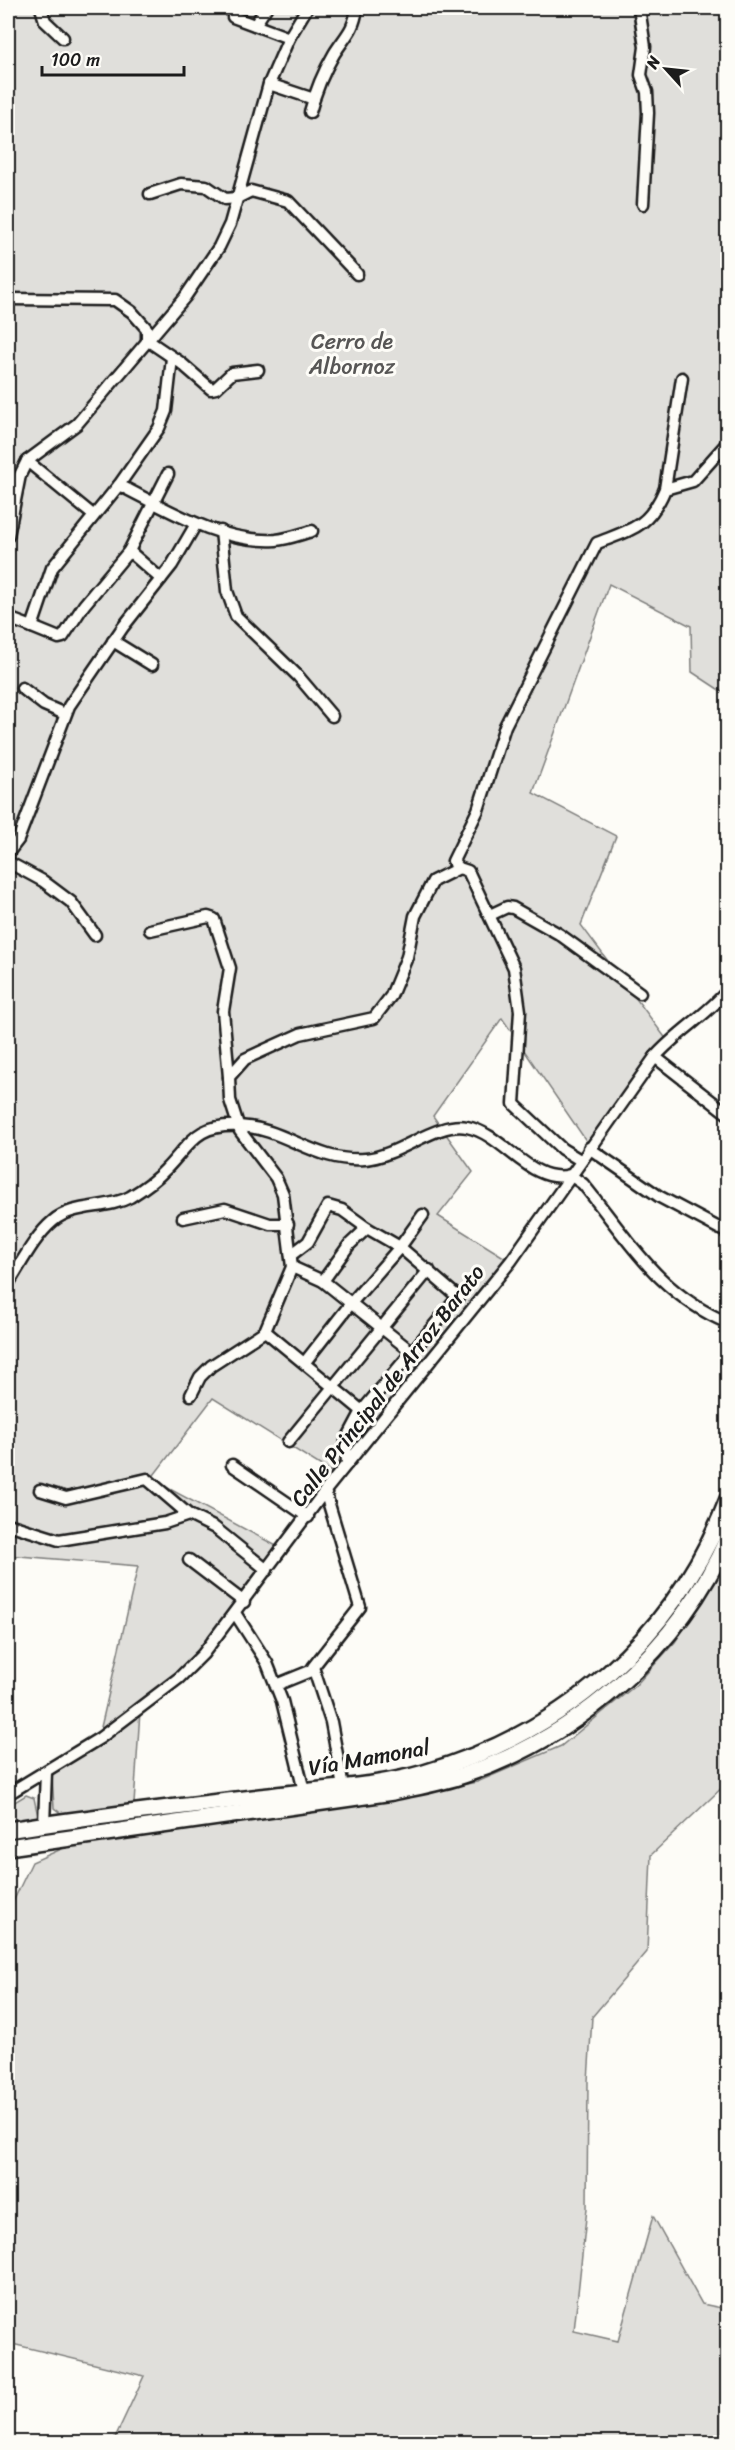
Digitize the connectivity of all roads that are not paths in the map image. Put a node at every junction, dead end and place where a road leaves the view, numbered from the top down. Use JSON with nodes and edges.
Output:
{"nodes":[{"id":1,"x":41,"y":8,"type":"edge"},
{"id":2,"x":266,"y":8,"type":"edge"},
{"id":3,"x":307,"y":8,"type":"edge"},
{"id":4,"x":357,"y":8,"type":"edge"},
{"id":5,"x":639,"y":8,"type":"edge"},
{"id":6,"x":233,"y":17,"type":"dead end"},
{"id":7,"x":255,"y":26,"type":"junction"},
{"id":8,"x":63,"y":38,"type":"dead end"},
{"id":9,"x":289,"y":38,"type":"junction"},
{"id":10,"x":269,"y":84,"type":"junction"},
{"id":11,"x":314,"y":99,"type":"junction"},
{"id":12,"x":310,"y":112,"type":"dead end"},
{"id":13,"x":150,"y":194,"type":"dead end"},
{"id":14,"x":237,"y":198,"type":"junction"},
{"id":15,"x":643,"y":204,"type":"dead end"},
{"id":16,"x":357,"y":274,"type":"dead end"},
{"id":17,"x":8,"y":299,"type":"edge"},
{"id":18,"x":147,"y":340,"type":"junction"},
{"id":19,"x":172,"y":358,"type":"junction"},
{"id":20,"x":258,"y":370,"type":"dead end"},
{"id":21,"x":682,"y":378,"type":"dead end"},
{"id":22,"x":728,"y":442,"type":"edge"},
{"id":23,"x":27,"y":461,"type":"junction"},
{"id":24,"x":168,"y":474,"type":"dead end"},
{"id":25,"x":119,"y":485,"type":"junction"},
{"id":26,"x":665,"y":489,"type":"junction"},
{"id":27,"x":152,"y":501,"type":"junction"},
{"id":28,"x":93,"y":515,"type":"junction"},
{"id":29,"x":196,"y":524,"type":"junction"},
{"id":30,"x":221,"y":531,"type":"junction"},
{"id":31,"x":312,"y":531,"type":"dead end"},
{"id":32,"x":8,"y":536,"type":"edge"},
{"id":33,"x":129,"y":551,"type":"junction"},
{"id":34,"x":161,"y":579,"type":"junction"},
{"id":35,"x":8,"y":618,"type":"edge"},
{"id":36,"x":32,"y":627,"type":"junction"},
{"id":37,"x":113,"y":641,"type":"junction"},
{"id":38,"x":152,"y":665,"type":"dead end"},
{"id":39,"x":22,"y":688,"type":"dead end"},
{"id":40,"x":65,"y":714,"type":"junction"},
{"id":41,"x":332,"y":716,"type":"dead end"},
{"id":42,"x":8,"y":853,"type":"edge"},
{"id":43,"x":8,"y":862,"type":"edge"},
{"id":44,"x":459,"y":868,"type":"junction"},
{"id":45,"x":490,"y":915,"type":"junction"},
{"id":46,"x":150,"y":930,"type":"dead end"},
{"id":47,"x":95,"y":935,"type":"dead end"},
{"id":48,"x":728,"y":990,"type":"edge"},
{"id":49,"x":640,"y":993,"type":"dead end"},
{"id":50,"x":655,"y":1057,"type":"junction"},
{"id":51,"x":229,"y":1077,"type":"junction"},
{"id":52,"x":728,"y":1114,"type":"edge"},
{"id":53,"x":238,"y":1126,"type":"junction"},
{"id":54,"x":589,"y":1148,"type":"junction"},
{"id":55,"x":580,"y":1160,"type":"junction"},
{"id":56,"x":570,"y":1175,"type":"junction"},
{"id":57,"x":423,"y":1215,"type":"dead end"},
{"id":58,"x":183,"y":1218,"type":"dead end"},
{"id":59,"x":288,"y":1224,"type":"junction"},
{"id":60,"x":367,"y":1228,"type":"junction"},
{"id":61,"x":728,"y":1233,"type":"edge"},
{"id":62,"x":400,"y":1247,"type":"junction"},
{"id":63,"x":291,"y":1261,"type":"junction"},
{"id":64,"x":429,"y":1270,"type":"junction"},
{"id":65,"x":323,"y":1281,"type":"junction"},
{"id":66,"x":8,"y":1284,"type":"edge"},
{"id":67,"x":352,"y":1302,"type":"junction"},
{"id":68,"x":728,"y":1323,"type":"edge"},
{"id":69,"x":381,"y":1327,"type":"junction"},
{"id":70,"x":265,"y":1331,"type":"junction"},
{"id":71,"x":412,"y":1352,"type":"junction"},
{"id":72,"x":305,"y":1362,"type":"junction"},
{"id":73,"x":332,"y":1385,"type":"junction"},
{"id":74,"x":191,"y":1395,"type":"dead end"},
{"id":75,"x":362,"y":1410,"type":"junction"},
{"id":76,"x":288,"y":1442,"type":"dead end"},
{"id":77,"x":347,"y":1464,"type":"junction"},
{"id":78,"x":232,"y":1465,"type":"dead end"},
{"id":79,"x":40,"y":1490,"type":"dead end"},
{"id":80,"x":325,"y":1491,"type":"junction"},
{"id":81,"x":728,"y":1499,"type":"edge"},
{"id":82,"x":189,"y":1515,"type":"junction"},
{"id":83,"x":308,"y":1517,"type":"junction"},
{"id":84,"x":8,"y":1524,"type":"edge"},
{"id":85,"x":728,"y":1537,"type":"edge"},
{"id":86,"x":189,"y":1560,"type":"dead end"},
{"id":87,"x":267,"y":1570,"type":"junction"},
{"id":88,"x":244,"y":1602,"type":"junction"},
{"id":89,"x":235,"y":1613,"type":"junction"},
{"id":90,"x":314,"y":1670,"type":"junction"},
{"id":91,"x":276,"y":1685,"type":"junction"},
{"id":92,"x":46,"y":1772,"type":"junction"},
{"id":93,"x":343,"y":1787,"type":"junction"},
{"id":94,"x":304,"y":1791,"type":"junction"},
{"id":95,"x":8,"y":1794,"type":"edge"},
{"id":96,"x":44,"y":1824,"type":"junction"},
{"id":97,"x":8,"y":1830,"type":"edge"},
{"id":98,"x":8,"y":1847,"type":"edge"}],
"edges":[{"from":1,"to":8,"type":"street"},
{"from":2,"to":7,"type":"street"},
{"from":3,"to":9,"type":"street"},
{"from":4,"to":11,"type":"street"},
{"from":5,"to":15,"type":"street"},
{"from":6,"to":7,"type":"street"},
{"from":7,"to":9,"type":"street"},
{"from":9,"to":10,"type":"street"},
{"from":10,"to":11,"type":"street"},
{"from":10,"to":14,"type":"street"},
{"from":11,"to":12,"type":"street"},
{"from":13,"to":14,"type":"street"},
{"from":14,"to":16,"type":"street"},
{"from":14,"to":18,"type":"street"},
{"from":17,"to":18,"type":"street"},
{"from":18,"to":19,"type":"street"},
{"from":18,"to":23,"type":"street"},
{"from":19,"to":20,"type":"street"},
{"from":19,"to":25,"type":"street"},
{"from":21,"to":26,"type":"street"},
{"from":22,"to":26,"type":"street"},
{"from":23,"to":28,"type":"street"},
{"from":23,"to":32,"type":"street"},
{"from":24,"to":27,"type":"street"},
{"from":25,"to":27,"type":"street"},
{"from":25,"to":28,"type":"street"},
{"from":26,"to":44,"type":"street"},
{"from":27,"to":29,"type":"street"},
{"from":27,"to":33,"type":"street"},
{"from":28,"to":36,"type":"street"},
{"from":29,"to":30,"type":"street"},
{"from":29,"to":34,"type":"street"},
{"from":30,"to":31,"type":"street"},
{"from":30,"to":41,"type":"street"},
{"from":33,"to":34,"type":"street"},
{"from":33,"to":36,"type":"street"},
{"from":34,"to":37,"type":"street"},
{"from":35,"to":36,"type":"street"},
{"from":37,"to":38,"type":"street"},
{"from":37,"to":40,"type":"street"},
{"from":39,"to":40,"type":"street"},
{"from":40,"to":42,"type":"street"},
{"from":43,"to":47,"type":"street"},
{"from":44,"to":45,"type":"street"},
{"from":44,"to":51,"type":"street"},
{"from":45,"to":49,"type":"street"},
{"from":45,"to":55,"type":"street"},
{"from":46,"to":51,"type":"street"},
{"from":48,"to":50,"type":"street","name":"Calle Principal de Arroz Barato"},
{"from":50,"to":52,"type":"street"},
{"from":50,"to":54,"type":"street","name":"Calle Principal de Arroz Barato"},
{"from":51,"to":53,"type":"street"},
{"from":53,"to":56,"type":"street"},
{"from":53,"to":59,"type":"street"},
{"from":53,"to":66,"type":"street"},
{"from":54,"to":55,"type":"street","name":"Calle Principal de Arroz Barato"},
{"from":54,"to":61,"type":"street"},
{"from":55,"to":56,"type":"street","name":"Calle Principal de Arroz Barato"},
{"from":56,"to":68,"type":"street"},
{"from":56,"to":77,"type":"street","name":"Calle Principal de Arroz Barato"},
{"from":57,"to":62,"type":"street"},
{"from":58,"to":59,"type":"street"},
{"from":59,"to":63,"type":"street"},
{"from":60,"to":62,"type":"street"},
{"from":60,"to":63,"type":"street"},
{"from":60,"to":65,"type":"street"},
{"from":62,"to":64,"type":"street"},
{"from":62,"to":67,"type":"street"},
{"from":63,"to":65,"type":"street"},
{"from":63,"to":70,"type":"street"},
{"from":64,"to":69,"type":"street"},
{"from":64,"to":71,"type":"street"},
{"from":65,"to":67,"type":"street"},
{"from":67,"to":69,"type":"street"},
{"from":67,"to":72,"type":"street"},
{"from":69,"to":71,"type":"street"},
{"from":69,"to":73,"type":"street"},
{"from":70,"to":72,"type":"street"},
{"from":70,"to":74,"type":"street"},
{"from":71,"to":75,"type":"street"},
{"from":72,"to":73,"type":"street"},
{"from":73,"to":75,"type":"street"},
{"from":73,"to":76,"type":"street"},
{"from":75,"to":77,"type":"street"},
{"from":77,"to":80,"type":"street","name":"Calle Principal de Arroz Barato"},
{"from":78,"to":83,"type":"street"},
{"from":79,"to":82,"type":"street"},
{"from":80,"to":83,"type":"street","name":"Calle Principal de Arroz Barato"},
{"from":80,"to":90,"type":"street"},
{"from":81,"to":93,"type":"main road","name":"Vía Mamonal"},
{"from":82,"to":84,"type":"street"},
{"from":82,"to":87,"type":"street"},
{"from":83,"to":87,"type":"street","name":"Calle Principal de Arroz Barato"},
{"from":85,"to":98,"type":"main road","name":"Vía Mamonal"},
{"from":86,"to":88,"type":"street"},
{"from":87,"to":88,"type":"street","name":"Calle Principal de Arroz Barato"},
{"from":88,"to":89,"type":"street","name":"Calle Principal de Arroz Barato"},
{"from":89,"to":91,"type":"street"},
{"from":89,"to":92,"type":"street","name":"Calle Principal de Arroz Barato"},
{"from":90,"to":91,"type":"street"},
{"from":90,"to":93,"type":"street"},
{"from":91,"to":94,"type":"street"},
{"from":92,"to":95,"type":"street","name":"Calle Principal de Arroz Barato"},
{"from":92,"to":96,"type":"street"},
{"from":93,"to":94,"type":"main road","name":"Vía Mamonal"},
{"from":94,"to":96,"type":"main road","name":"Vía Mamonal"},
{"from":96,"to":97,"type":"main road","name":"Vía Mamonal"}]}
